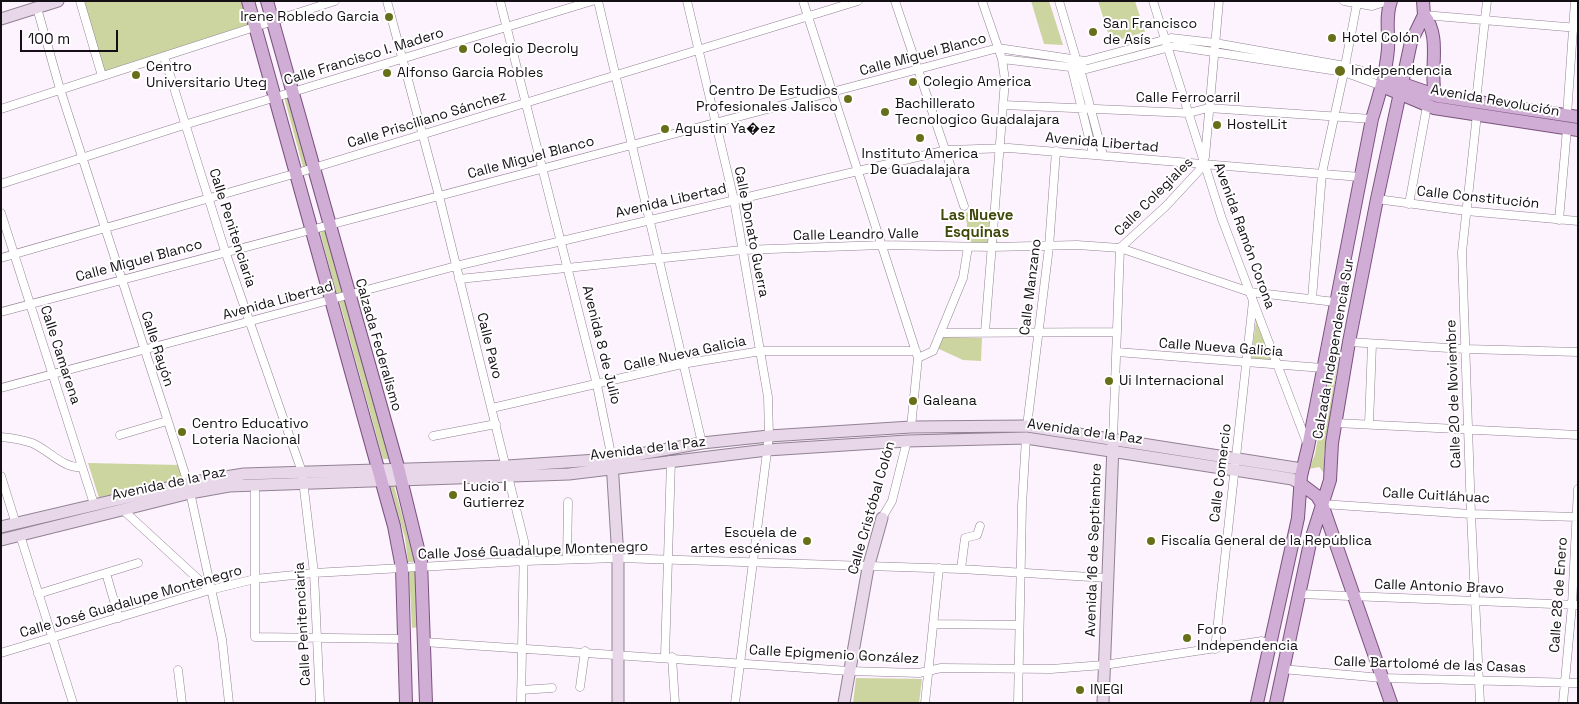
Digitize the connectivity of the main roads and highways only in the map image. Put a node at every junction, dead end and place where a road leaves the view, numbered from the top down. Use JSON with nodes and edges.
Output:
{"nodes":[{"id":1,"x":248,"y":1,"type":"edge"},
{"id":2,"x":267,"y":1,"type":"edge"},
{"id":3,"x":1390,"y":1,"type":"edge"},
{"id":4,"x":1423,"y":1,"type":"edge"},
{"id":5,"x":1424,"y":15,"type":"junction"},
{"id":6,"x":1383,"y":82,"type":"junction"},
{"id":7,"x":1401,"y":89,"type":"junction"},
{"id":8,"x":1435,"y":94,"type":"junction"},
{"id":9,"x":1573,"y":116,"type":"edge"},
{"id":10,"x":1572,"y":130,"type":"edge"},
{"id":11,"x":391,"y":475,"type":"junction"},
{"id":12,"x":1301,"y":484,"type":"junction"},
{"id":13,"x":1322,"y":504,"type":"junction"},
{"id":14,"x":406,"y":703,"type":"edge"},
{"id":15,"x":426,"y":703,"type":"edge"},
{"id":16,"x":1257,"y":703,"type":"edge"},
{"id":17,"x":1276,"y":703,"type":"edge"},
{"id":18,"x":1391,"y":703,"type":"edge"}],
"edges":[{"from":1,"to":11,"type":"main road","name":"Calzada Federalismo"},
{"from":2,"to":11,"type":"main road","name":"Calzada Federalismo"},
{"from":3,"to":6,"type":"main road","name":"Calzada Independencia Sur"},
{"from":4,"to":5,"type":"main road","name":"Calzada Independencia Sur"},
{"from":5,"to":7,"type":"main road","name":"Calzada Independencia Sur"},
{"from":5,"to":8,"type":"main road"},
{"from":6,"to":7,"type":"main road","name":"Avenida Revolución"},
{"from":6,"to":12,"type":"main road","name":"Calzada Independencia Sur"},
{"from":7,"to":8,"type":"main road","name":"Avenida Revolución"},
{"from":7,"to":10,"type":"main road","name":"Avenida Revolución"},
{"from":7,"to":13,"type":"main road","name":"Calzada Independencia Sur"},
{"from":8,"to":9,"type":"main road","name":"Avenida Revolución"},
{"from":11,"to":14,"type":"main road","name":"Calzada Federalismo"},
{"from":11,"to":15,"type":"main road","name":"Calzada Federalismo"},
{"from":12,"to":13,"type":"main road"},
{"from":12,"to":16,"type":"main road","name":"Calzada Independencia Sur"},
{"from":13,"to":17,"type":"main road","name":"Calzada Independencia Sur"},
{"from":13,"to":18,"type":"main road"}]}
